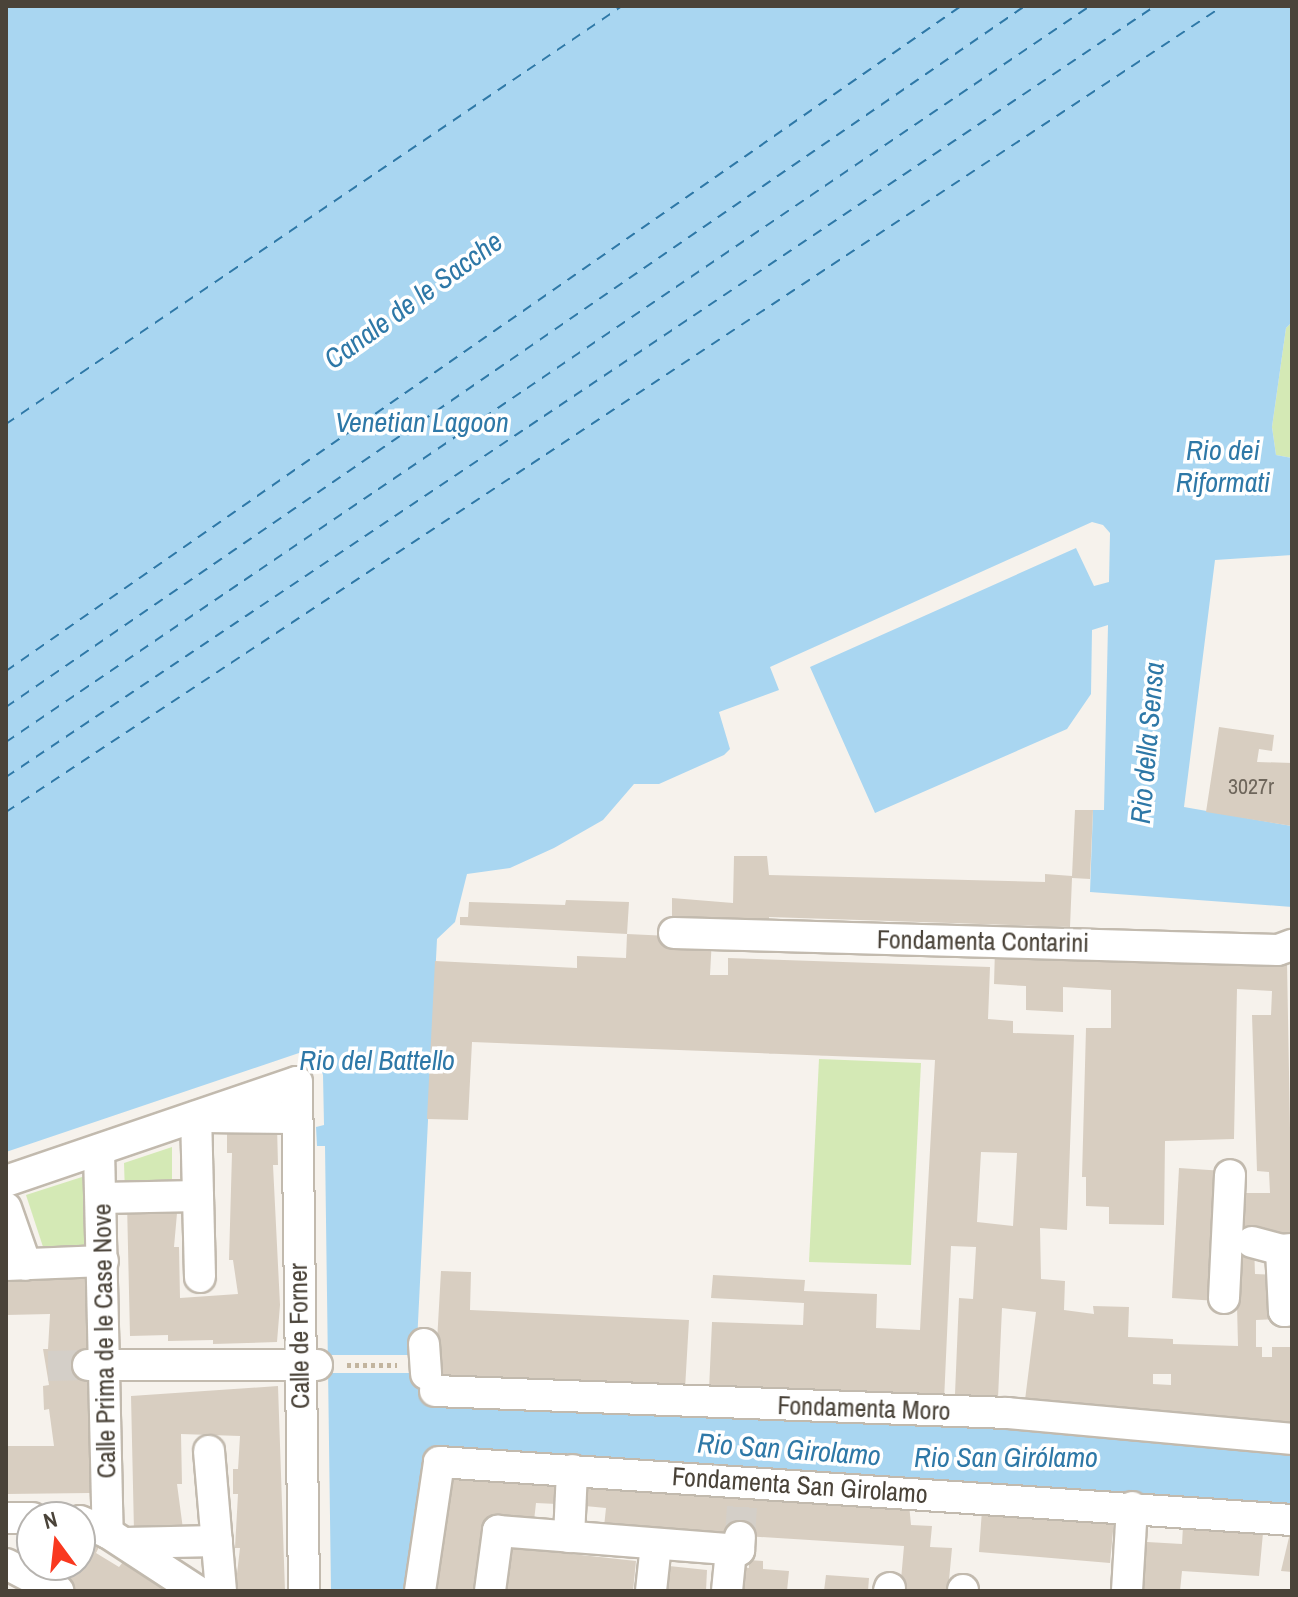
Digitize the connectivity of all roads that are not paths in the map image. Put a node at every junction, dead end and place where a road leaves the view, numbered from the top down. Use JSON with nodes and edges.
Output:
{"nodes":[{"id":1,"x":674,"y":933,"type":"dead end"},
{"id":2,"x":1292,"y":945,"type":"edge"},
{"id":3,"x":196,"y":1117,"type":"junction"},
{"id":4,"x":297,"y":1118,"type":"junction"},
{"id":5,"x":99,"y":1150,"type":"junction"},
{"id":6,"x":1230,"y":1175,"type":"dead end"},
{"id":7,"x":6,"y":1181,"type":"edge"},
{"id":8,"x":198,"y":1196,"type":"junction"},
{"id":9,"x":101,"y":1198,"type":"junction"},
{"id":10,"x":6,"y":1208,"type":"edge"},
{"id":11,"x":103,"y":1261,"type":"junction"},
{"id":12,"x":16,"y":1265,"type":"edge"},
{"id":13,"x":200,"y":1277,"type":"dead end"},
{"id":14,"x":1224,"y":1298,"type":"dead end"},
{"id":15,"x":424,"y":1344,"type":"dead end"},
{"id":16,"x":97,"y":1365,"type":"junction"},
{"id":17,"x":308,"y":1365,"type":"junction"},
{"id":18,"x":1292,"y":1439,"type":"edge"},
{"id":19,"x":209,"y":1451,"type":"dead end"},
{"id":20,"x":572,"y":1470,"type":"junction"},
{"id":21,"x":1132,"y":1507,"type":"junction"},
{"id":22,"x":1292,"y":1520,"type":"edge"},
{"id":23,"x":96,"y":1529,"type":"edge"},
{"id":24,"x":569,"y":1537,"type":"junction"},
{"id":25,"x":116,"y":1538,"type":"junction"},
{"id":26,"x":217,"y":1541,"type":"junction"},
{"id":27,"x":656,"y":1544,"type":"junction"},
{"id":28,"x":197,"y":1591,"type":"edge"},
{"id":29,"x":221,"y":1591,"type":"edge"},
{"id":30,"x":304,"y":1591,"type":"edge"},
{"id":31,"x":420,"y":1591,"type":"edge"},
{"id":32,"x":490,"y":1591,"type":"edge"},
{"id":33,"x":651,"y":1591,"type":"edge"},
{"id":34,"x":727,"y":1591,"type":"edge"},
{"id":35,"x":1127,"y":1591,"type":"edge"}],
"edges":[{"from":1,"to":2,"type":"street","name":"Fondamenta Contarini"},
{"from":3,"to":4,"type":"street"},
{"from":3,"to":4,"type":"street","name":"Calle de Forner"},
{"from":3,"to":5,"type":"street"},
{"from":3,"to":8,"type":"street"},
{"from":4,"to":17,"type":"street","name":"Calle de Forner"},
{"from":5,"to":7,"type":"street"},
{"from":5,"to":9,"type":"street","name":"Calle Prima de le Case Nove"},
{"from":6,"to":14,"type":"street"},
{"from":8,"to":9,"type":"street"},
{"from":8,"to":13,"type":"street"},
{"from":9,"to":11,"type":"street","name":"Calle Prima de le Case Nove"},
{"from":10,"to":12,"type":"street"},
{"from":11,"to":12,"type":"street"},
{"from":11,"to":16,"type":"street","name":"Calle Prima de le Case Nove"},
{"from":15,"to":18,"type":"street","name":"Fondamenta Moro"},
{"from":16,"to":17,"type":"street"},
{"from":16,"to":25,"type":"street","name":"Calle Prima de le Case Nove"},
{"from":17,"to":30,"type":"street","name":"Calle de Forner"},
{"from":19,"to":26,"type":"street"},
{"from":20,"to":21,"type":"street","name":"Fondamenta San Girolamo"},
{"from":20,"to":24,"type":"street"},
{"from":20,"to":31,"type":"street","name":"Fondamenta San Girolamo"},
{"from":21,"to":22,"type":"street","name":"Fondamenta San Girolamo"},
{"from":21,"to":35,"type":"street"},
{"from":23,"to":25,"type":"street"},
{"from":24,"to":27,"type":"street"},
{"from":24,"to":32,"type":"street"},
{"from":25,"to":26,"type":"street"},
{"from":25,"to":28,"type":"street"},
{"from":26,"to":29,"type":"street"},
{"from":27,"to":33,"type":"street"},
{"from":27,"to":34,"type":"street"}]}
